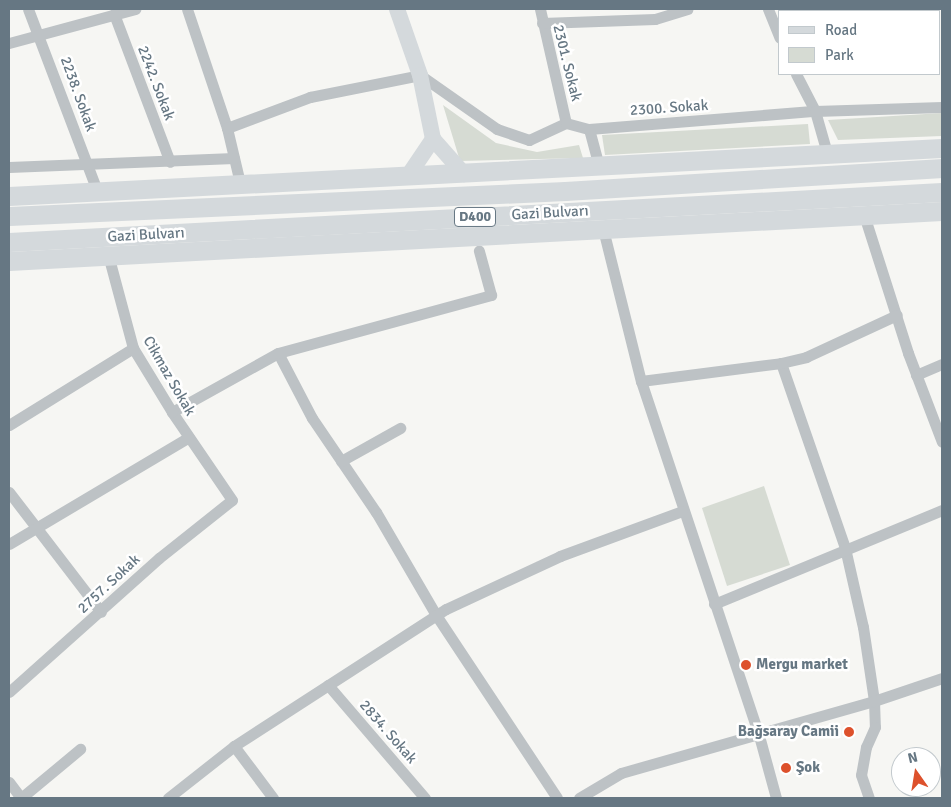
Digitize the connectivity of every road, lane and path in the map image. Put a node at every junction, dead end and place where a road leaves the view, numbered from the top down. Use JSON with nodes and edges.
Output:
{"nodes":[{"id":1,"x":28,"y":9,"type":"edge"},
{"id":2,"x":135,"y":9,"type":"edge"},
{"id":3,"x":187,"y":9,"type":"edge"},
{"id":4,"x":398,"y":9,"type":"edge"},
{"id":5,"x":540,"y":9,"type":"edge"},
{"id":6,"x":688,"y":9,"type":"edge"},
{"id":7,"x":768,"y":9,"type":"edge"},
{"id":8,"x":114,"y":14,"type":"junction"},
{"id":9,"x":542,"y":23,"type":"junction"},
{"id":10,"x":778,"y":33,"type":"edge"},
{"id":11,"x":40,"y":36,"type":"junction"},
{"id":12,"x":9,"y":43,"type":"edge"},
{"id":13,"x":420,"y":75,"type":"junction"},
{"id":14,"x":797,"y":75,"type":"edge"},
{"id":15,"x":942,"y":107,"type":"edge"},
{"id":16,"x":815,"y":111,"type":"junction"},
{"id":17,"x":566,"y":123,"type":"junction"},
{"id":18,"x":227,"y":128,"type":"junction"},
{"id":19,"x":589,"y":129,"type":"junction"},
{"id":20,"x":433,"y":140,"type":"junction"},
{"id":21,"x":942,"y":148,"type":"edge"},
{"id":22,"x":828,"y":153,"type":"junction"},
{"id":23,"x":234,"y":158,"type":"junction"},
{"id":24,"x":170,"y":162,"type":"junction"},
{"id":25,"x":87,"y":163,"type":"junction"},
{"id":26,"x":599,"y":166,"type":"junction"},
{"id":27,"x":9,"y":167,"type":"edge"},
{"id":28,"x":942,"y":168,"type":"edge"},
{"id":29,"x":464,"y":174,"type":"junction"},
{"id":30,"x":408,"y":176,"type":"junction"},
{"id":31,"x":240,"y":183,"type":"junction"},
{"id":32,"x":97,"y":191,"type":"junction"},
{"id":33,"x":942,"y":192,"type":"edge"},
{"id":34,"x":9,"y":196,"type":"edge"},
{"id":35,"x":942,"y":211,"type":"edge"},
{"id":36,"x":864,"y":215,"type":"junction"},
{"id":37,"x":9,"y":216,"type":"edge"},
{"id":38,"x":602,"y":230,"type":"junction"},
{"id":39,"x":9,"y":242,"type":"edge"},
{"id":40,"x":479,"y":251,"type":"dead end"},
{"id":41,"x":108,"y":254,"type":"junction"},
{"id":42,"x":9,"y":260,"type":"edge"},
{"id":43,"x":897,"y":315,"type":"junction"},
{"id":44,"x":133,"y":348,"type":"junction"},
{"id":45,"x":278,"y":353,"type":"junction"},
{"id":46,"x":781,"y":363,"type":"junction"},
{"id":47,"x":942,"y":364,"type":"edge"},
{"id":48,"x":916,"y":375,"type":"junction"},
{"id":49,"x":641,"y":381,"type":"junction"},
{"id":50,"x":172,"y":412,"type":"junction"},
{"id":51,"x":9,"y":425,"type":"edge"},
{"id":52,"x":400,"y":428,"type":"dead end"},
{"id":53,"x":189,"y":438,"type":"junction"},
{"id":54,"x":942,"y":442,"type":"edge"},
{"id":55,"x":341,"y":461,"type":"junction"},
{"id":56,"x":9,"y":492,"type":"edge"},
{"id":57,"x":232,"y":500,"type":"joint"},
{"id":58,"x":942,"y":510,"type":"edge"},
{"id":59,"x":682,"y":511,"type":"junction"},
{"id":60,"x":36,"y":528,"type":"junction"},
{"id":61,"x":9,"y":544,"type":"edge"},
{"id":62,"x":845,"y":548,"type":"junction"},
{"id":63,"x":714,"y":604,"type":"junction"},
{"id":64,"x":101,"y":612,"type":"junction"},
{"id":65,"x":436,"y":615,"type":"junction"},
{"id":66,"x":942,"y":678,"type":"edge"},
{"id":67,"x":328,"y":685,"type":"junction"},
{"id":68,"x":9,"y":692,"type":"edge"},
{"id":69,"x":874,"y":701,"type":"junction"},
{"id":70,"x":758,"y":732,"type":"junction"},
{"id":71,"x":234,"y":746,"type":"junction"},
{"id":72,"x":80,"y":749,"type":"dead end"},
{"id":73,"x":9,"y":782,"type":"edge"},
{"id":74,"x":270,"y":797,"type":"edge"},
{"id":75,"x":21,"y":798,"type":"edge"},
{"id":76,"x":168,"y":798,"type":"edge"},
{"id":77,"x":425,"y":798,"type":"edge"},
{"id":78,"x":557,"y":798,"type":"edge"},
{"id":79,"x":579,"y":798,"type":"edge"},
{"id":80,"x":776,"y":798,"type":"edge"},
{"id":81,"x":869,"y":798,"type":"edge"}],
"edges":[{"from":1,"to":11,"type":"street","name":"2238. Sokak"},
{"from":2,"to":8,"type":"street"},
{"from":3,"to":18,"type":"street"},
{"from":4,"to":13,"type":"main road"},
{"from":5,"to":9,"type":"street","name":"2301. Sokak"},
{"from":6,"to":9,"type":"street"},
{"from":7,"to":10,"type":"street"},
{"from":8,"to":11,"type":"street"},
{"from":8,"to":24,"type":"street","name":"2242. Sokak"},
{"from":9,"to":17,"type":"street","name":"2301. Sokak"},
{"from":11,"to":12,"type":"street"},
{"from":11,"to":25,"type":"street","name":"2238. Sokak"},
{"from":13,"to":17,"type":"street"},
{"from":13,"to":18,"type":"street"},
{"from":13,"to":20,"type":"main road"},
{"from":14,"to":16,"type":"street"},
{"from":15,"to":16,"type":"street","name":"2300. Sokak"},
{"from":16,"to":19,"type":"street","name":"2300. Sokak"},
{"from":16,"to":22,"type":"street"},
{"from":17,"to":19,"type":"street","name":"2300. Sokak"},
{"from":18,"to":23,"type":"street"},
{"from":19,"to":26,"type":"street"},
{"from":20,"to":29,"type":"main road"},
{"from":20,"to":30,"type":"main road"},
{"from":21,"to":22,"type":"highway"},
{"from":22,"to":26,"type":"highway"},
{"from":23,"to":24,"type":"street"},
{"from":23,"to":31,"type":"street"},
{"from":24,"to":25,"type":"street"},
{"from":25,"to":27,"type":"street"},
{"from":25,"to":32,"type":"street","name":"2238. Sokak"},
{"from":26,"to":29,"type":"highway"},
{"from":28,"to":37,"type":"highway","name":"Gazi Bulvarı","number":"D400"},
{"from":29,"to":30,"type":"highway"},
{"from":30,"to":31,"type":"highway"},
{"from":31,"to":32,"type":"highway"},
{"from":32,"to":34,"type":"highway"},
{"from":33,"to":39,"type":"highway","name":"Gazi Bulvarı","number":"D400"},
{"from":35,"to":36,"type":"highway"},
{"from":36,"to":38,"type":"highway"},
{"from":36,"to":43,"type":"street"},
{"from":38,"to":41,"type":"highway"},
{"from":38,"to":49,"type":"street"},
{"from":40,"to":45,"type":"street"},
{"from":41,"to":42,"type":"highway"},
{"from":41,"to":44,"type":"street","name":"Cikmaz Sokak"},
{"from":43,"to":46,"type":"street"},
{"from":43,"to":48,"type":"street"},
{"from":44,"to":50,"type":"street","name":"Cikmaz Sokak"},
{"from":44,"to":51,"type":"street"},
{"from":45,"to":50,"type":"street"},
{"from":45,"to":55,"type":"street"},
{"from":46,"to":49,"type":"street"},
{"from":46,"to":62,"type":"street"},
{"from":47,"to":48,"type":"street"},
{"from":48,"to":54,"type":"street"},
{"from":49,"to":59,"type":"street"},
{"from":50,"to":53,"type":"street","name":"Cikmaz Sokak"},
{"from":52,"to":55,"type":"street"},
{"from":53,"to":57,"type":"street","name":"Cikmaz Sokak"},
{"from":53,"to":60,"type":"street"},
{"from":55,"to":65,"type":"street"},
{"from":56,"to":60,"type":"street"},
{"from":57,"to":64,"type":"street","name":"2757. Sokak"},
{"from":58,"to":62,"type":"street"},
{"from":59,"to":63,"type":"street"},
{"from":59,"to":65,"type":"street"},
{"from":60,"to":61,"type":"street"},
{"from":60,"to":64,"type":"street"},
{"from":62,"to":63,"type":"street"},
{"from":62,"to":69,"type":"street"},
{"from":63,"to":70,"type":"street"},
{"from":64,"to":68,"type":"street","name":"2757. Sokak"},
{"from":65,"to":67,"type":"street"},
{"from":65,"to":78,"type":"street"},
{"from":66,"to":69,"type":"street"},
{"from":67,"to":71,"type":"street"},
{"from":67,"to":77,"type":"street","name":"2834. Sokak"},
{"from":69,"to":70,"type":"street"},
{"from":69,"to":81,"type":"street"},
{"from":70,"to":79,"type":"street"},
{"from":70,"to":80,"type":"street"},
{"from":71,"to":74,"type":"street"},
{"from":71,"to":76,"type":"street"},
{"from":72,"to":75,"type":"street"},
{"from":73,"to":75,"type":"street"}]}
